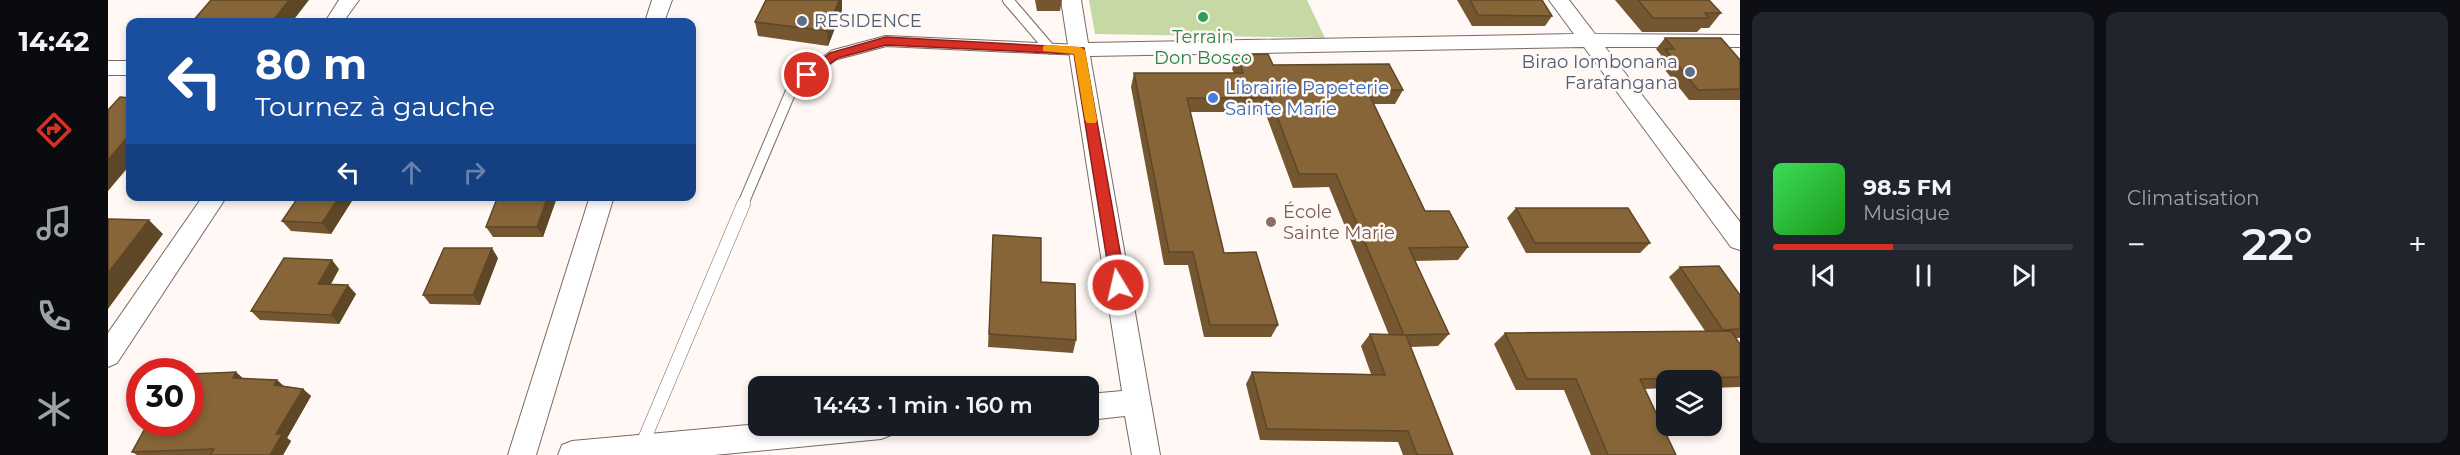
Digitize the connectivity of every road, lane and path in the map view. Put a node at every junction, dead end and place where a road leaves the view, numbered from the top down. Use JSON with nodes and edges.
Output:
{"nodes":[{"id":1,"x":349,"y":0,"type":"edge"},
{"id":2,"x":662,"y":0,"type":"edge"},
{"id":3,"x":1008,"y":0,"type":"edge"},
{"id":4,"x":1071,"y":0,"type":"edge"},
{"id":5,"x":1559,"y":0,"type":"edge"},
{"id":6,"x":337,"y":18,"type":"edge"},
{"id":7,"x":656,"y":18,"type":"edge"},
{"id":8,"x":1589,"y":40,"type":"junction"},
{"id":9,"x":1740,"y":41,"type":"edge"},
{"id":10,"x":1050,"y":49,"type":"junction"},
{"id":11,"x":1080,"y":50,"type":"junction"},
{"id":12,"x":108,"y":68,"type":"edge"},
{"id":13,"x":126,"y":68,"type":"edge"},
{"id":14,"x":213,"y":201,"type":"edge"},
{"id":15,"x":600,"y":201,"type":"edge"},
{"id":16,"x":1740,"y":240,"type":"edge"},
{"id":17,"x":108,"y":355,"type":"edge"},
{"id":18,"x":1138,"y":402,"type":"junction"},
{"id":19,"x":1099,"y":406,"type":"edge"},
{"id":20,"x":771,"y":436,"type":"edge"},
{"id":21,"x":640,"y":448,"type":"junction"},
{"id":22,"x":522,"y":455,"type":"edge"},
{"id":23,"x":572,"y":455,"type":"edge"},
{"id":24,"x":1146,"y":455,"type":"edge"}],
"edges":[{"from":1,"to":6,"type":"street"},
{"from":2,"to":7,"type":"street"},
{"from":3,"to":10,"type":"lane"},
{"from":4,"to":11,"type":"street"},
{"from":5,"to":8,"type":"street"},
{"from":8,"to":9,"type":"street"},
{"from":8,"to":11,"type":"street"},
{"from":8,"to":16,"type":"street"},
{"from":10,"to":11,"type":"lane"},
{"from":10,"to":21,"type":"lane"},
{"from":11,"to":18,"type":"street"},
{"from":12,"to":13,"type":"street"},
{"from":14,"to":17,"type":"street"},
{"from":15,"to":22,"type":"street"},
{"from":18,"to":19,"type":"street"},
{"from":18,"to":24,"type":"street"},
{"from":20,"to":21,"type":"street"},
{"from":21,"to":23,"type":"street"}]}
